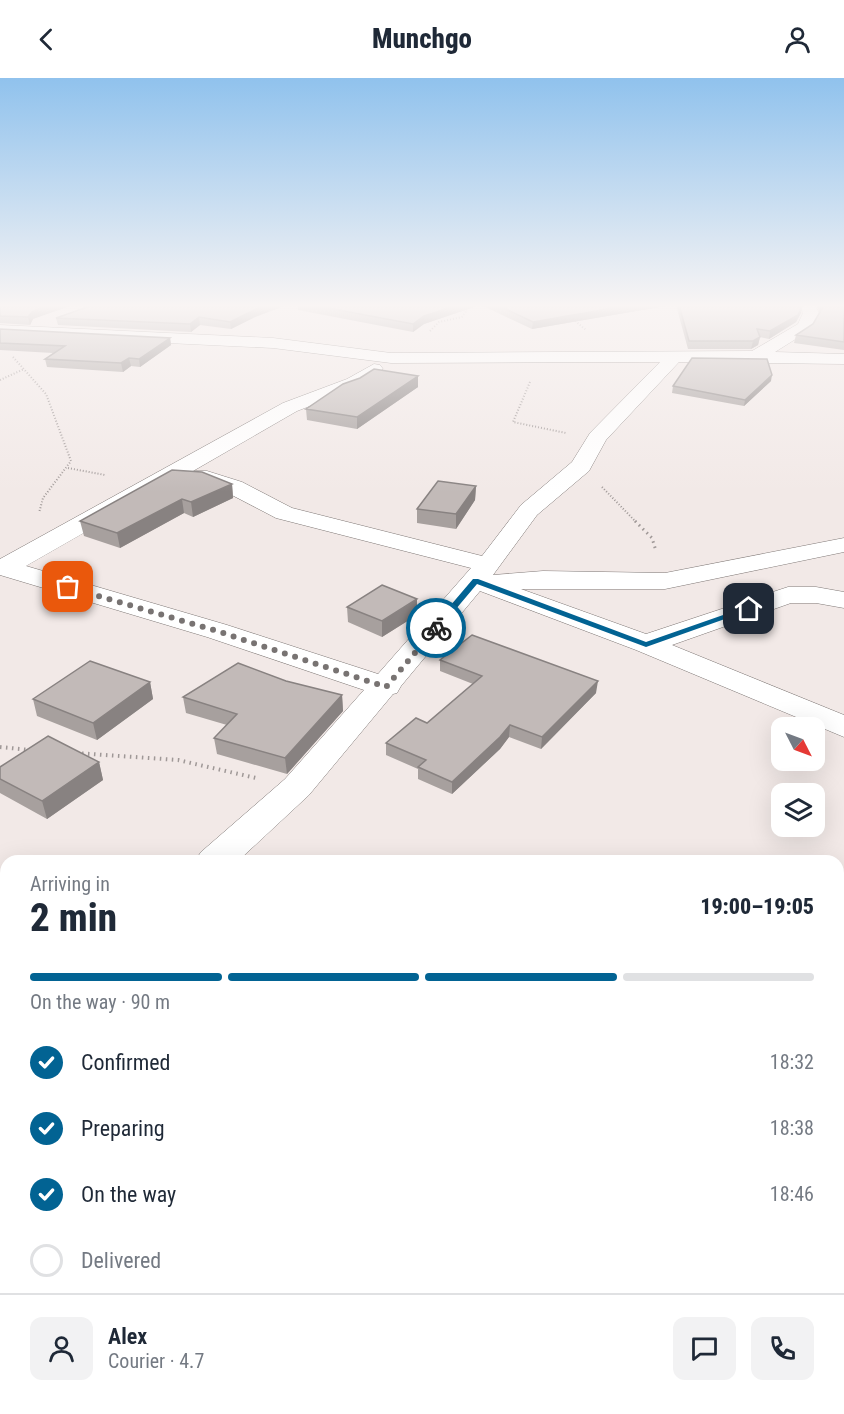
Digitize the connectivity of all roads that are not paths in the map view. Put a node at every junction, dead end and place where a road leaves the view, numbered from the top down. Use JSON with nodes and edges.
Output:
{"nodes":[{"id":1,"x":377,"y":367,"type":"edge"},
{"id":2,"x":664,"y":367,"type":"edge"},
{"id":3,"x":173,"y":475,"type":"junction"},
{"id":4,"x":844,"y":545,"type":"edge"},
{"id":5,"x":2,"y":567,"type":"edge"},
{"id":6,"x":483,"y":577,"type":"junction"},
{"id":7,"x":844,"y":600,"type":"edge"},
{"id":8,"x":646,"y":644,"type":"junction"},
{"id":9,"x":386,"y":687,"type":"junction"},
{"id":10,"x":844,"y":727,"type":"edge"},
{"id":11,"x":221,"y":855,"type":"edge"}],
"edges":[{"from":1,"to":3,"type":"street"},
{"from":2,"to":6,"type":"street"},
{"from":3,"to":5,"type":"street"},
{"from":3,"to":6,"type":"street"},
{"from":4,"to":6,"type":"street"},
{"from":5,"to":9,"type":"street"},
{"from":6,"to":8,"type":"street"},
{"from":6,"to":9,"type":"street"},
{"from":7,"to":8,"type":"street"},
{"from":8,"to":10,"type":"street"},
{"from":9,"to":11,"type":"street"}]}
